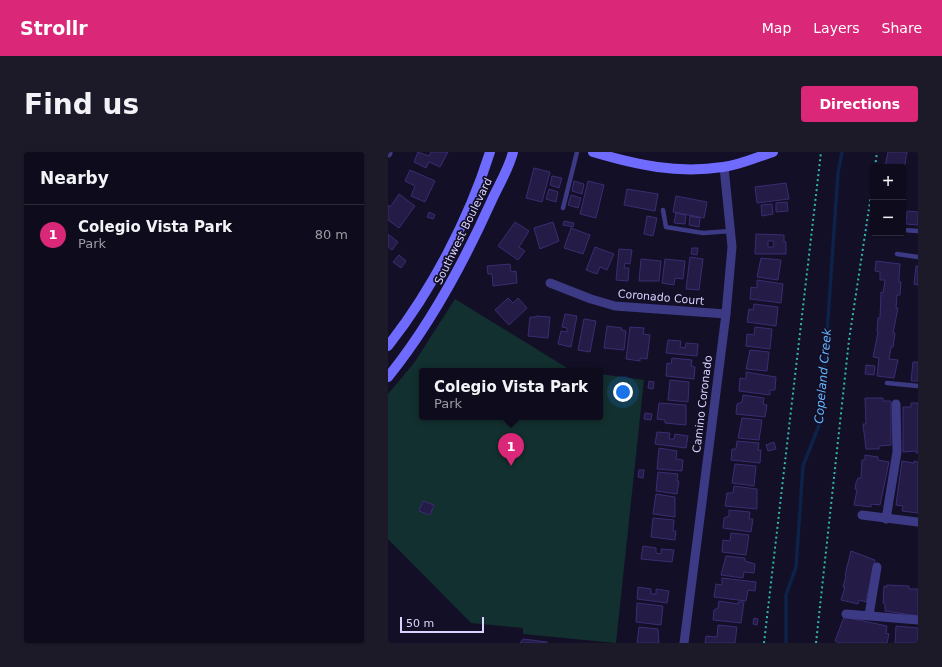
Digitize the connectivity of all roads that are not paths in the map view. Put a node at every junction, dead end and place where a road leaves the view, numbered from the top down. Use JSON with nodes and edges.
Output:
{"nodes":[{"id":1,"x":490,"y":152,"type":"edge"},
{"id":2,"x":513,"y":152,"type":"edge"},
{"id":3,"x":578,"y":152,"type":"edge"},
{"id":4,"x":593,"y":152,"type":"edge"},
{"id":5,"x":773,"y":152,"type":"edge"},
{"id":6,"x":724,"y":167,"type":"junction"},
{"id":7,"x":563,"y":208,"type":"dead end"},
{"id":8,"x":663,"y":210,"type":"dead end"},
{"id":9,"x":906,"y":230,"type":"edge"},
{"id":10,"x":731,"y":231,"type":"junction"},
{"id":11,"x":918,"y":231,"type":"edge"},
{"id":12,"x":897,"y":254,"type":"dead end"},
{"id":13,"x":918,"y":257,"type":"edge"},
{"id":14,"x":550,"y":283,"type":"dead end"},
{"id":15,"x":726,"y":314,"type":"junction"},
{"id":16,"x":388,"y":346,"type":"edge"},
{"id":17,"x":388,"y":376,"type":"edge"},
{"id":18,"x":887,"y":383,"type":"dead end"},
{"id":19,"x":918,"y":386,"type":"edge"},
{"id":20,"x":896,"y":404,"type":"dead end"},
{"id":21,"x":862,"y":515,"type":"dead end"},
{"id":22,"x":886,"y":519,"type":"junction"},
{"id":23,"x":918,"y":522,"type":"edge"},
{"id":24,"x":877,"y":567,"type":"dead end"},
{"id":25,"x":846,"y":614,"type":"dead end"},
{"id":26,"x":869,"y":615,"type":"junction"},
{"id":27,"x":918,"y":620,"type":"edge"},
{"id":28,"x":684,"y":643,"type":"edge"}],
"edges":[{"from":1,"to":16,"type":"street","name":"Southwest Boulevard"},
{"from":2,"to":17,"type":"street","name":"Southwest Boulevard"},
{"from":3,"to":7,"type":"lane"},
{"from":4,"to":6,"type":"street"},
{"from":5,"to":6,"type":"street"},
{"from":6,"to":10,"type":"street","name":"Camino Coronado"},
{"from":8,"to":10,"type":"lane"},
{"from":9,"to":11,"type":"lane"},
{"from":10,"to":15,"type":"street","name":"Camino Coronado"},
{"from":12,"to":13,"type":"lane"},
{"from":14,"to":15,"type":"street","name":"Coronado Court"},
{"from":15,"to":28,"type":"street","name":"Camino Coronado"},
{"from":18,"to":19,"type":"lane"},
{"from":20,"to":22,"type":"street"},
{"from":21,"to":22,"type":"street"},
{"from":22,"to":23,"type":"street"},
{"from":24,"to":26,"type":"street"},
{"from":25,"to":26,"type":"street"},
{"from":26,"to":27,"type":"street"}]}
